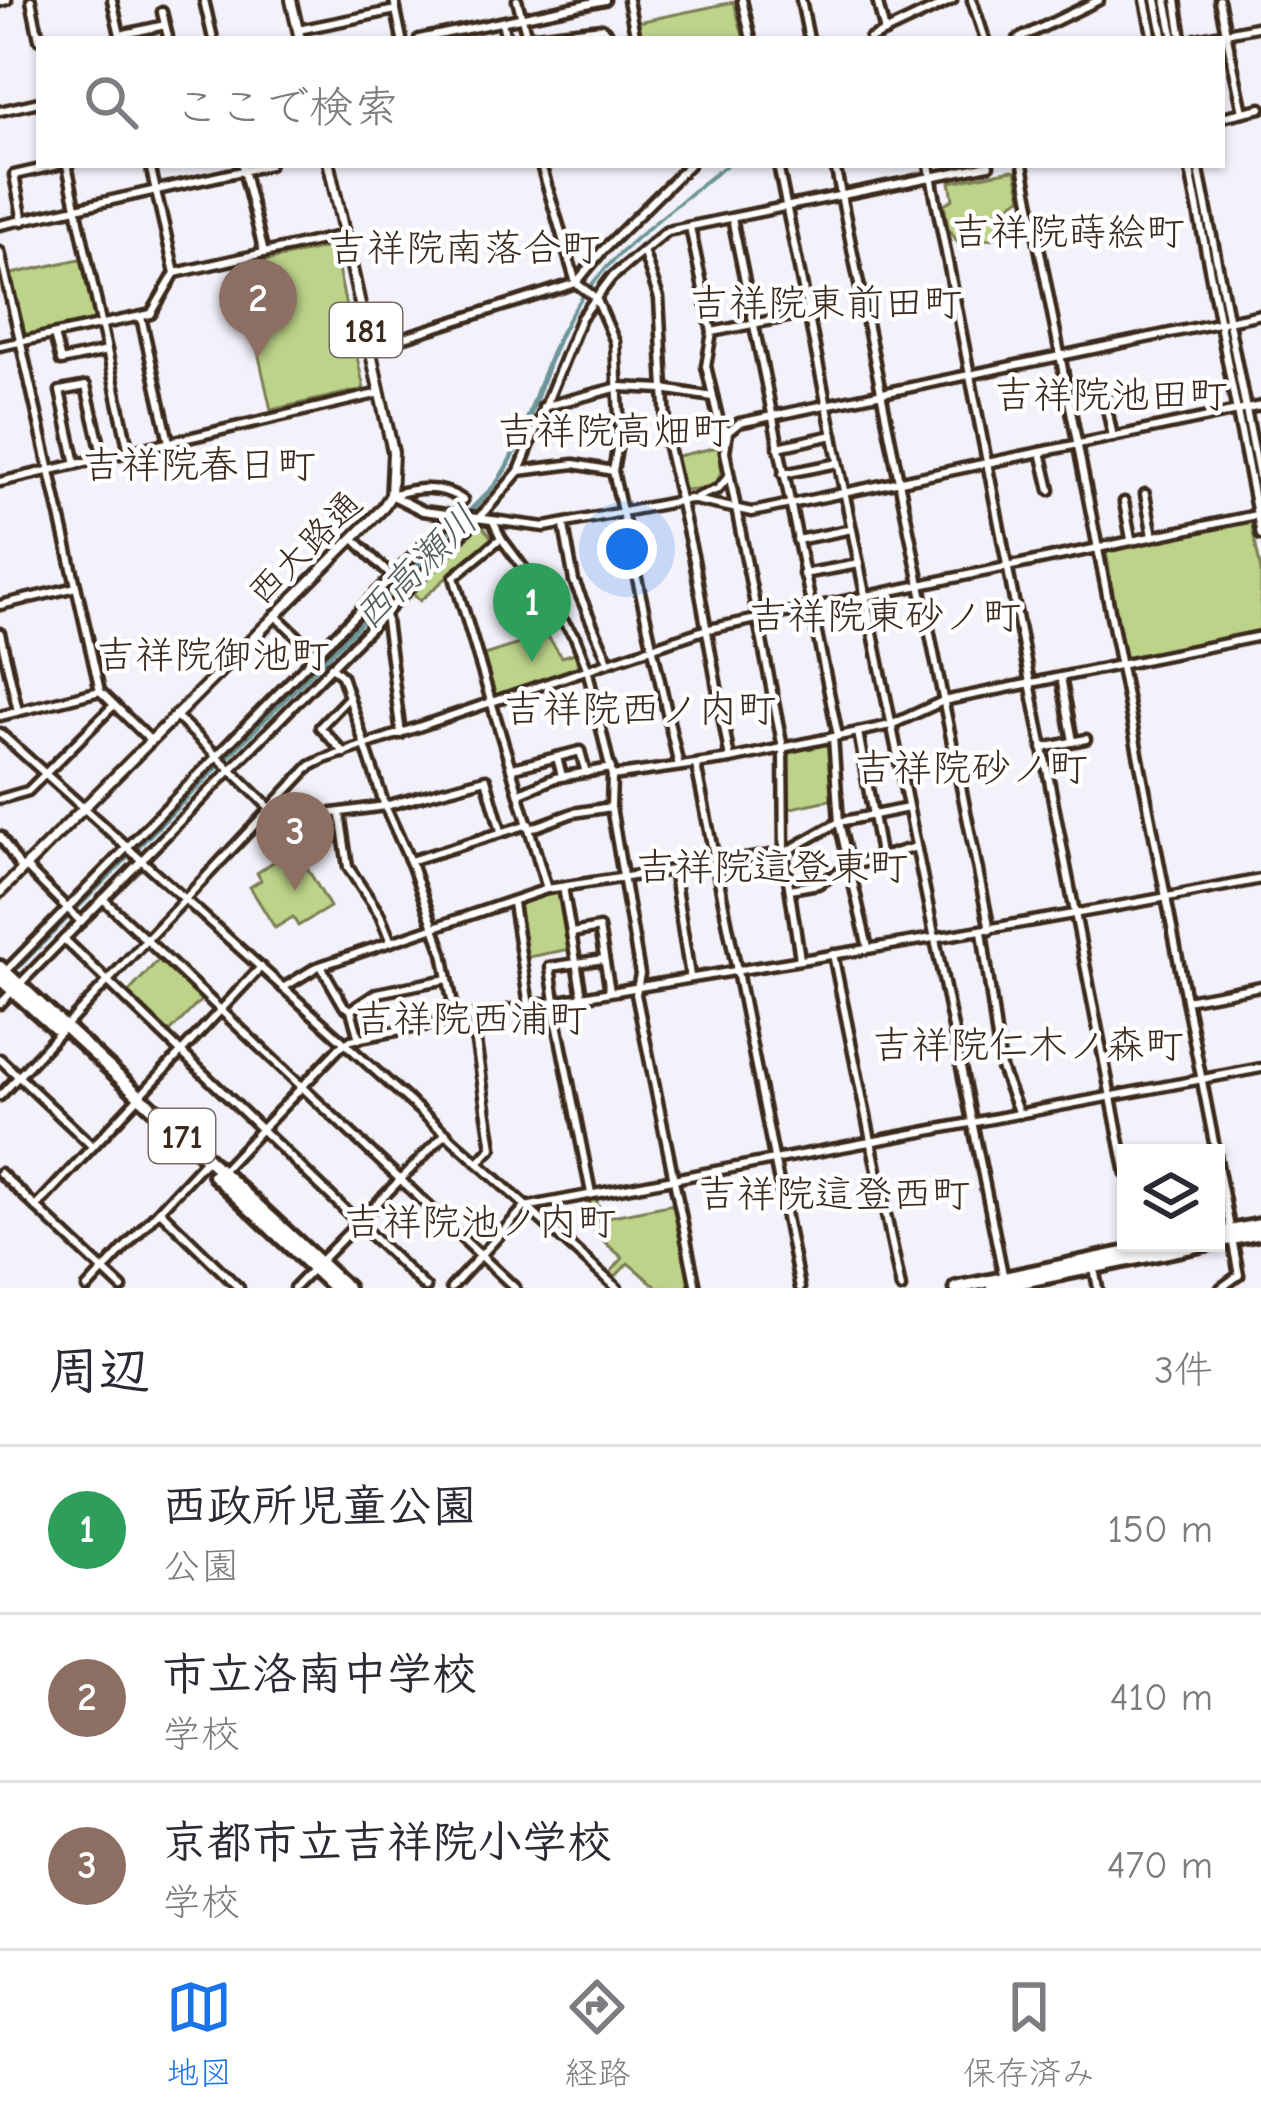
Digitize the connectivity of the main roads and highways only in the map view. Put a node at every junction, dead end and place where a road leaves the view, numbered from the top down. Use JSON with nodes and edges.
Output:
{"nodes":[{"id":1,"x":291,"y":0,"type":"edge"},
{"id":2,"x":299,"y":35,"type":"edge"},
{"id":3,"x":330,"y":168,"type":"edge"},
{"id":4,"x":0,"y":892,"type":"edge"},
{"id":5,"x":8,"y":981,"type":"edge"},
{"id":6,"x":1261,"y":1229,"type":"edge"},
{"id":7,"x":1225,"y":1237,"type":"edge"},
{"id":8,"x":1134,"y":1252,"type":"edge"},
{"id":9,"x":316,"y":1266,"type":"junction"},
{"id":10,"x":1002,"y":1285,"type":"edge"},
{"id":11,"x":334,"y":1288,"type":"edge"},
{"id":12,"x":347,"y":1288,"type":"edge"},
{"id":13,"x":956,"y":1288,"type":"edge"}],
"edges":[{"from":1,"to":2,"type":"main road"},
{"from":3,"to":4,"type":"main road","name":"西大路通","number":"181"},
{"from":5,"to":9,"type":"highway","number":"171"},
{"from":6,"to":7,"type":"highway"},
{"from":8,"to":10,"type":"highway"},
{"from":9,"to":11,"type":"highway","number":"171"},
{"from":9,"to":12,"type":"highway","number":"171"},
{"from":10,"to":13,"type":"highway"}]}
